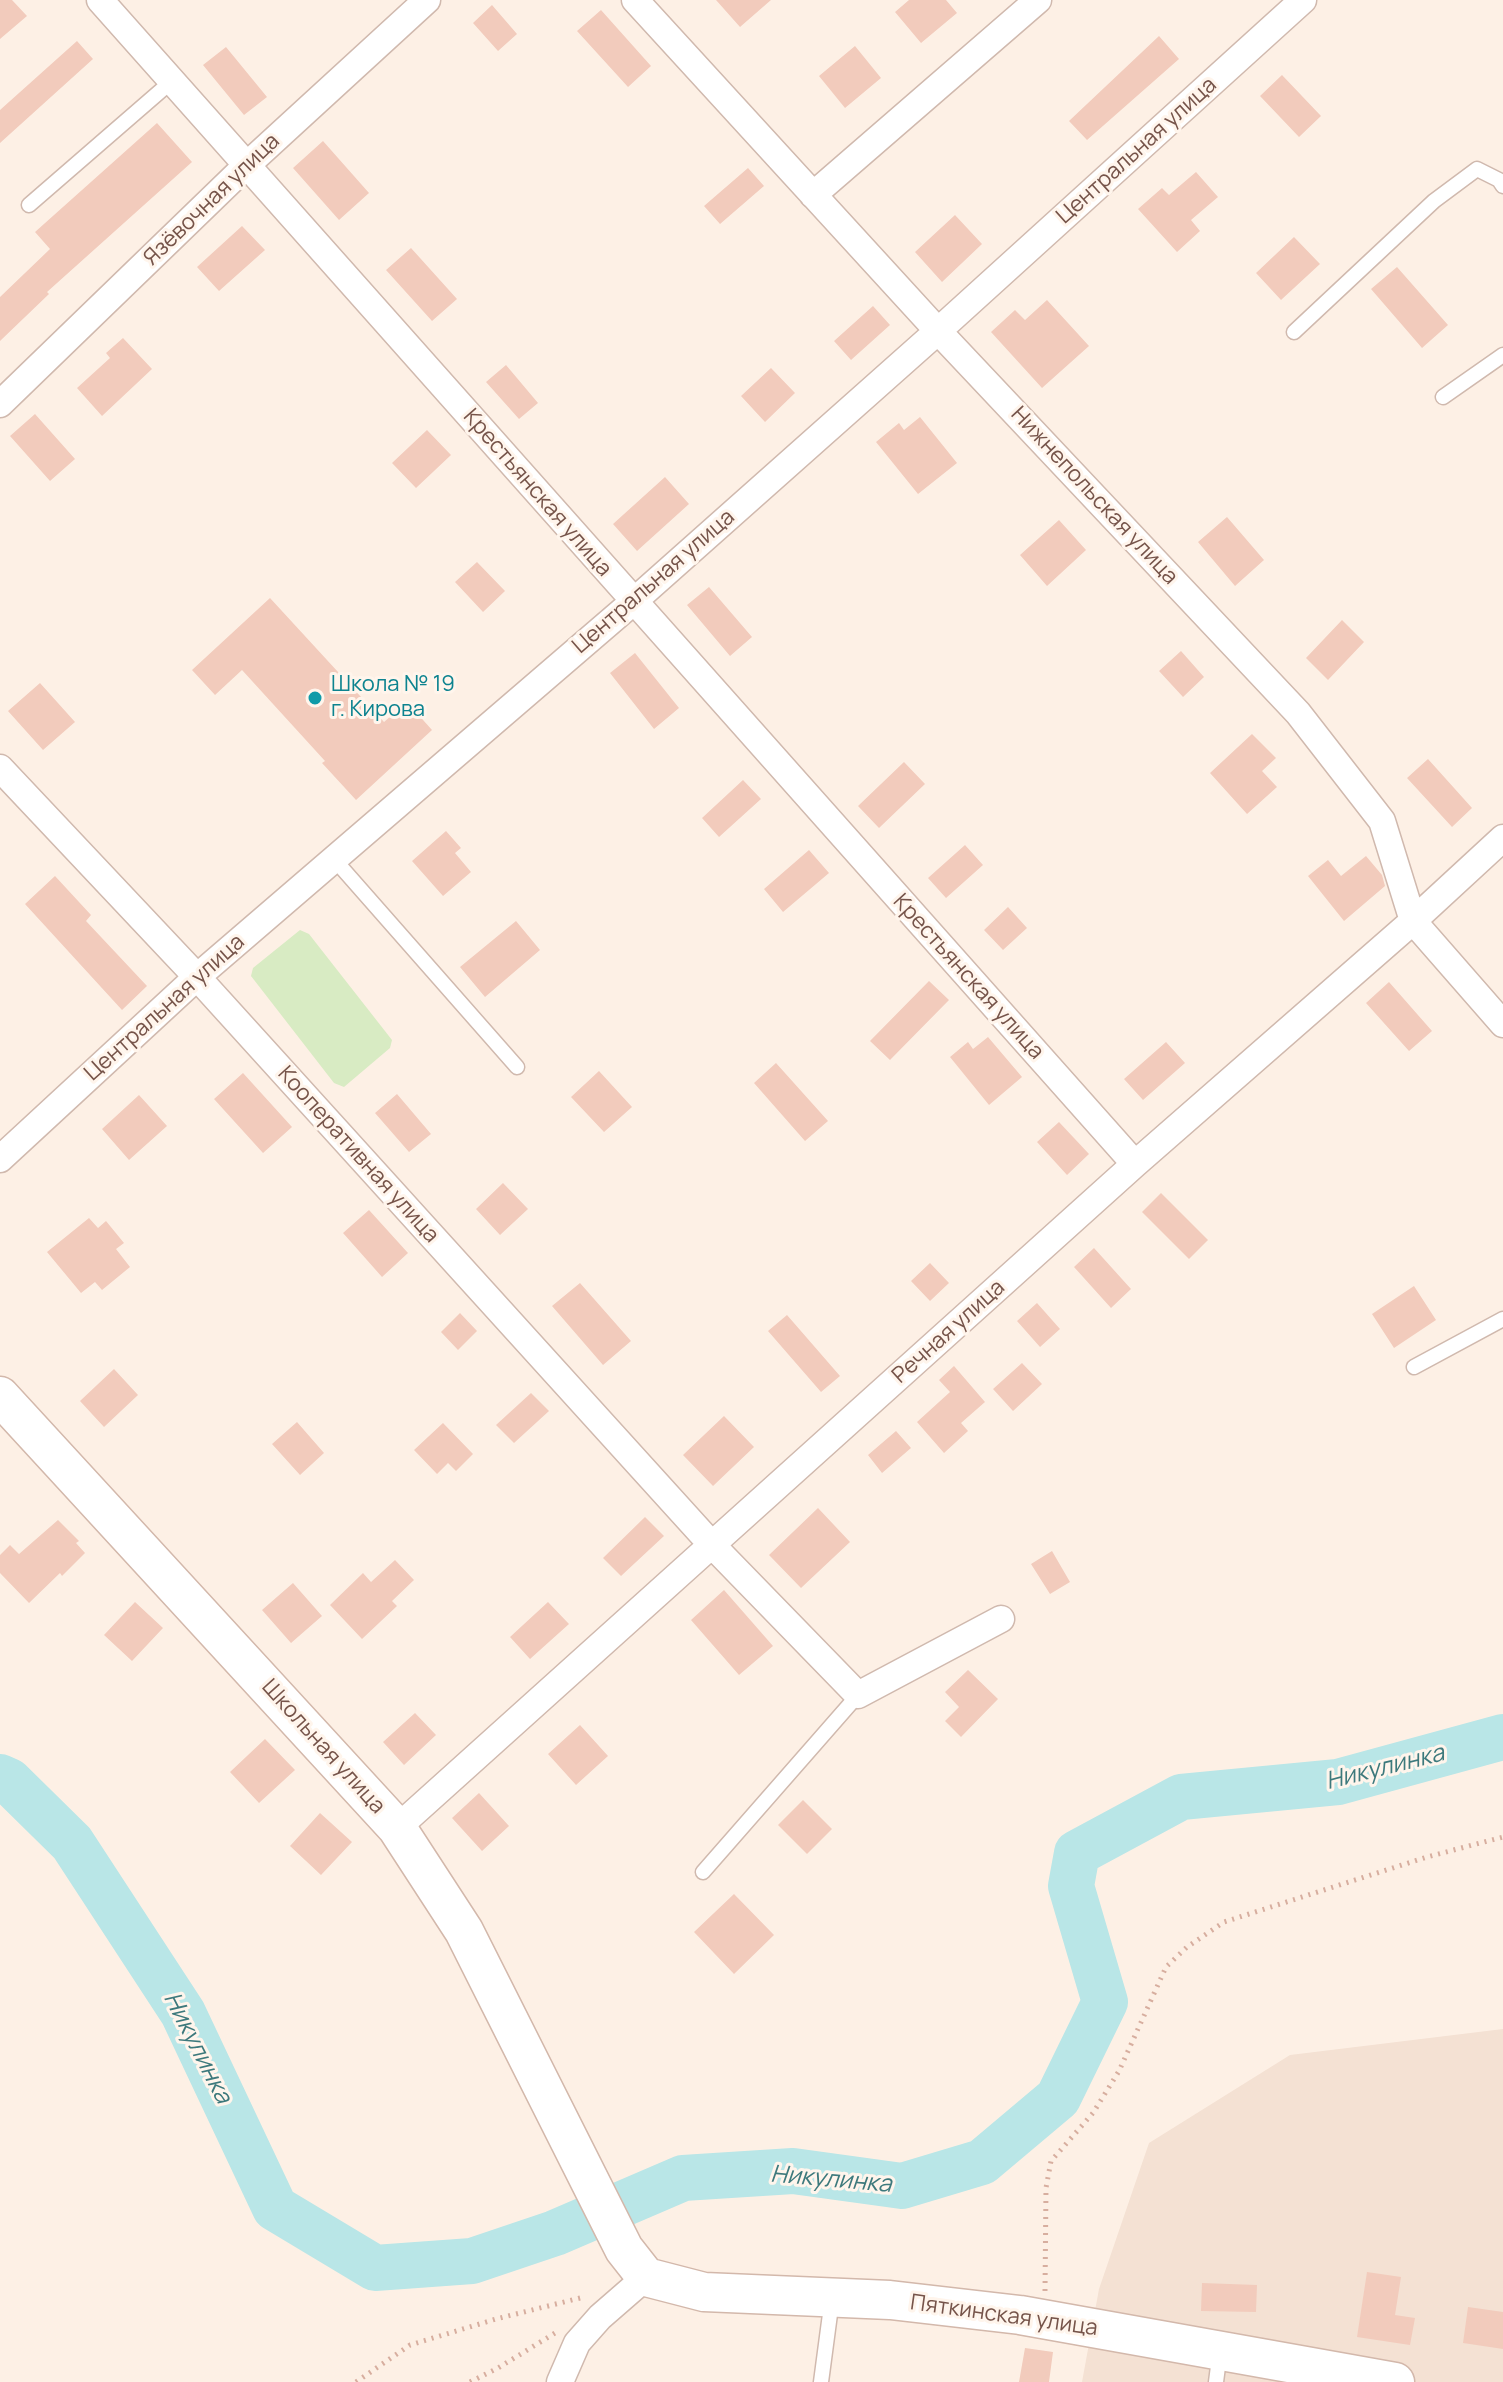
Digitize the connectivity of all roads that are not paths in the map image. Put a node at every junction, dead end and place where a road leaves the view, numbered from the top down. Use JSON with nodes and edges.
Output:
{"nodes":[{"id":1,"x":100,"y":0,"type":"edge"},
{"id":2,"x":427,"y":0,"type":"edge"},
{"id":3,"x":635,"y":0,"type":"edge"},
{"id":4,"x":1038,"y":0,"type":"edge"},
{"id":5,"x":1303,"y":0,"type":"edge"},
{"id":6,"x":172,"y":81,"type":"junction"},
{"id":7,"x":247,"y":165,"type":"junction"},
{"id":8,"x":1503,"y":186,"type":"edge"},
{"id":9,"x":813,"y":195,"type":"junction"},
{"id":10,"x":29,"y":205,"type":"dead end"},
{"id":11,"x":938,"y":331,"type":"junction"},
{"id":12,"x":1294,"y":332,"type":"dead end"},
{"id":13,"x":1503,"y":355,"type":"edge"},
{"id":14,"x":1443,"y":397,"type":"dead end"},
{"id":15,"x":0,"y":404,"type":"edge"},
{"id":16,"x":633,"y":602,"type":"junction"},
{"id":17,"x":0,"y":768,"type":"edge"},
{"id":18,"x":1503,"y":838,"type":"edge"},
{"id":19,"x":334,"y":859,"type":"junction"},
{"id":20,"x":1413,"y":921,"type":"junction"},
{"id":21,"x":197,"y":977,"type":"junction"},
{"id":22,"x":1503,"y":1024,"type":"edge"},
{"id":23,"x":517,"y":1067,"type":"dead end"},
{"id":24,"x":0,"y":1159,"type":"edge"},
{"id":25,"x":1135,"y":1164,"type":"junction"},
{"id":26,"x":1503,"y":1319,"type":"edge"},
{"id":27,"x":1414,"y":1367,"type":"dead end"},
{"id":28,"x":0,"y":1396,"type":"edge"},
{"id":29,"x":713,"y":1546,"type":"junction"},
{"id":30,"x":1001,"y":1619,"type":"dead end"},
{"id":31,"x":858,"y":1695,"type":"junction"},
{"id":32,"x":397,"y":1828,"type":"junction"},
{"id":33,"x":703,"y":1872,"type":"dead end"},
{"id":34,"x":635,"y":2263,"type":"junction"},
{"id":35,"x":833,"y":2298,"type":"junction"},
{"id":36,"x":1218,"y":2366,"type":"edge"},
{"id":37,"x":560,"y":2382,"type":"edge"},
{"id":38,"x":821,"y":2382,"type":"edge"},
{"id":39,"x":1395,"y":2382,"type":"edge"}],
"edges":[{"from":1,"to":6,"type":"street","name":"Крестьянская улица"},
{"from":2,"to":7,"type":"street","name":"Язёвочная улица"},
{"from":3,"to":9,"type":"street","name":"Нижнепольская улица"},
{"from":4,"to":9,"type":"street"},
{"from":5,"to":11,"type":"street","name":"Центральная улица"},
{"from":6,"to":7,"type":"street","name":"Крестьянская улица"},
{"from":6,"to":10,"type":"lane"},
{"from":7,"to":15,"type":"street","name":"Язёвочная улица"},
{"from":7,"to":16,"type":"street","name":"Крестьянская улица"},
{"from":8,"to":12,"type":"lane"},
{"from":9,"to":11,"type":"street","name":"Нижнепольская улица"},
{"from":11,"to":16,"type":"street","name":"Центральная улица"},
{"from":11,"to":20,"type":"street","name":"Нижнепольская улица"},
{"from":13,"to":14,"type":"lane"},
{"from":16,"to":19,"type":"street","name":"Центральная улица"},
{"from":16,"to":25,"type":"street","name":"Крестьянская улица"},
{"from":17,"to":21,"type":"street","name":"Кооперативная улица"},
{"from":18,"to":20,"type":"street","name":"Речная улица"},
{"from":19,"to":21,"type":"street","name":"Центральная улица"},
{"from":19,"to":23,"type":"lane"},
{"from":20,"to":22,"type":"street","name":"Нижнепольская улица"},
{"from":20,"to":25,"type":"street","name":"Речная улица"},
{"from":21,"to":24,"type":"street","name":"Центральная улица"},
{"from":21,"to":29,"type":"street","name":"Кооперативная улица"},
{"from":25,"to":29,"type":"street","name":"Речная улица"},
{"from":26,"to":27,"type":"lane"},
{"from":28,"to":32,"type":"street","name":"Школьная улица"},
{"from":29,"to":31,"type":"street","name":"Кооперативная улица"},
{"from":29,"to":32,"type":"street","name":"Речная улица"},
{"from":30,"to":31,"type":"street"},
{"from":31,"to":33,"type":"lane"},
{"from":32,"to":34,"type":"street","name":"Школьная улица"},
{"from":34,"to":35,"type":"street","name":"Пяткинская улица"},
{"from":34,"to":37,"type":"street"},
{"from":35,"to":36,"type":"street","name":"Пяткинская улица"},
{"from":35,"to":38,"type":"lane"},
{"from":36,"to":39,"type":"street","name":"Пяткинская улица"}]}
